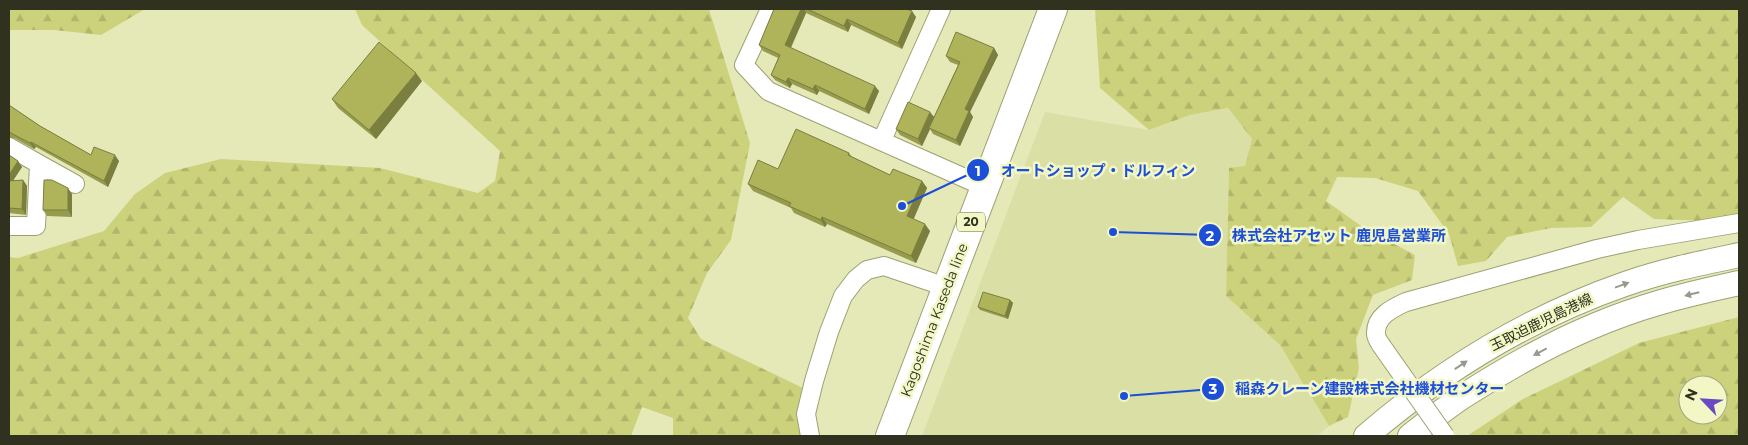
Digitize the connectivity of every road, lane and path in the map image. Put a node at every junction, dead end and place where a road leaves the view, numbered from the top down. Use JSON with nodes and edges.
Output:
{"nodes":[{"id":1,"x":770,"y":9,"type":"edge"},
{"id":2,"x":941,"y":9,"type":"edge"},
{"id":3,"x":1053,"y":9,"type":"edge"},
{"id":4,"x":882,"y":140,"type":"junction"},
{"id":5,"x":9,"y":147,"type":"edge"},
{"id":6,"x":39,"y":164,"type":"junction"},
{"id":7,"x":75,"y":184,"type":"dead end"},
{"id":8,"x":985,"y":187,"type":"junction"},
{"id":9,"x":1739,"y":223,"type":"edge"},
{"id":10,"x":9,"y":226,"type":"edge"},
{"id":11,"x":1739,"y":255,"type":"edge"},
{"id":12,"x":1739,"y":283,"type":"edge"},
{"id":13,"x":946,"y":286,"type":"junction"},
{"id":14,"x":810,"y":436,"type":"edge"},
{"id":15,"x":890,"y":436,"type":"edge"},
{"id":16,"x":1366,"y":436,"type":"edge"},
{"id":17,"x":1410,"y":436,"type":"edge"},
{"id":18,"x":1445,"y":436,"type":"edge"}],
"edges":[{"from":1,"to":4,"type":"street"},
{"from":2,"to":4,"type":"street"},
{"from":3,"to":8,"type":"main road","name":"Kagoshima Kaseda line","number":"20"},
{"from":4,"to":8,"type":"street"},
{"from":5,"to":6,"type":"street"},
{"from":6,"to":7,"type":"street"},
{"from":6,"to":10,"type":"street"},
{"from":8,"to":13,"type":"main road","name":"Kagoshima Kaseda line","number":"20"},
{"from":9,"to":18,"type":"street","bridge":true},
{"from":16,"to":11,"type":"main road","name":"玉取迫鹿児島港線","one_way":true},
{"from":12,"to":17,"type":"main road","name":"玉取迫鹿児島港線","one_way":true},
{"from":13,"to":14,"type":"street"},
{"from":13,"to":15,"type":"main road","name":"Kagoshima Kaseda line","number":"20"}]}
